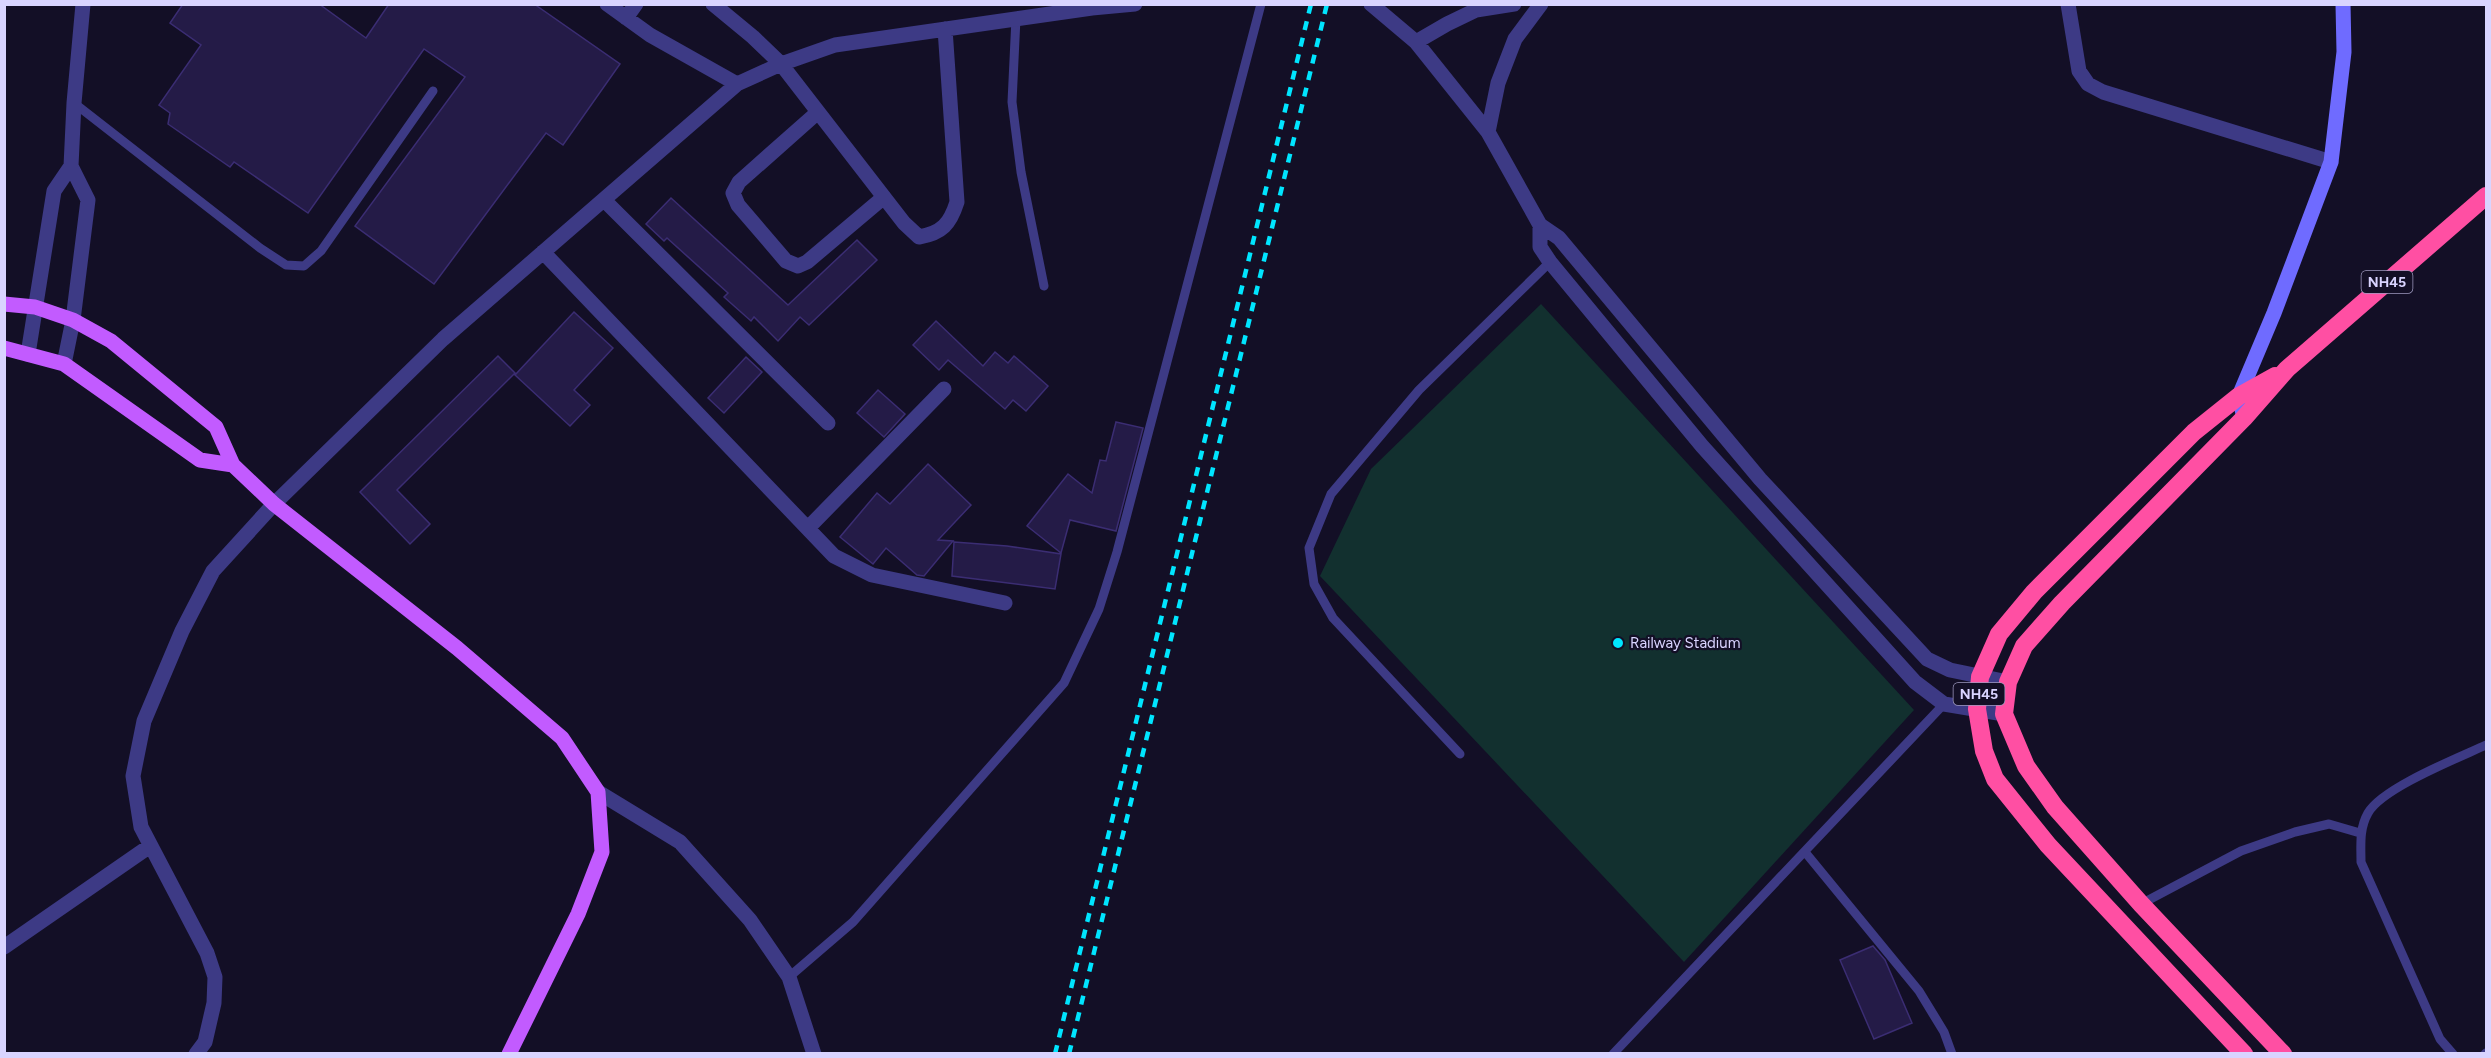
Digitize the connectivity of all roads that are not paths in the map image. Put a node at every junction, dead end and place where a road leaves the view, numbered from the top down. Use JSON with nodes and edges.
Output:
{"nodes":[{"id":1,"x":83,"y":4,"type":"edge"},
{"id":2,"x":607,"y":4,"type":"edge"},
{"id":3,"x":636,"y":4,"type":"edge"},
{"id":4,"x":713,"y":4,"type":"edge"},
{"id":5,"x":1135,"y":4,"type":"edge"},
{"id":6,"x":1261,"y":4,"type":"edge"},
{"id":7,"x":1371,"y":4,"type":"edge"},
{"id":8,"x":1514,"y":4,"type":"edge"},
{"id":9,"x":1541,"y":4,"type":"edge"},
{"id":10,"x":2068,"y":4,"type":"edge"},
{"id":11,"x":2343,"y":4,"type":"edge"},
{"id":12,"x":626,"y":18,"type":"junction"},
{"id":13,"x":1016,"y":18,"type":"junction"},
{"id":14,"x":945,"y":29,"type":"junction"},
{"id":15,"x":1416,"y":42,"type":"junction"},
{"id":16,"x":781,"y":64,"type":"junction"},
{"id":17,"x":737,"y":84,"type":"junction"},
{"id":18,"x":434,"y":91,"type":"dead end"},
{"id":19,"x":74,"y":102,"type":"junction"},
{"id":20,"x":818,"y":112,"type":"junction"},
{"id":21,"x":1488,"y":132,"type":"junction"},
{"id":22,"x":2331,"y":162,"type":"junction"},
{"id":23,"x":71,"y":166,"type":"junction"},
{"id":24,"x":2487,"y":196,"type":"edge"},
{"id":25,"x":884,"y":197,"type":"junction"},
{"id":26,"x":604,"y":200,"type":"junction"},
{"id":27,"x":1540,"y":225,"type":"junction"},
{"id":28,"x":543,"y":252,"type":"junction"},
{"id":29,"x":1550,"y":262,"type":"junction"},
{"id":30,"x":1044,"y":286,"type":"dead end"},
{"id":31,"x":4,"y":304,"type":"edge"},
{"id":32,"x":35,"y":307,"type":"junction"},
{"id":33,"x":73,"y":320,"type":"junction"},
{"id":34,"x":4,"y":348,"type":"edge"},
{"id":35,"x":28,"y":354,"type":"junction"},
{"id":36,"x":64,"y":364,"type":"junction"},
{"id":37,"x":2287,"y":369,"type":"junction"},
{"id":38,"x":944,"y":389,"type":"dead end"},
{"id":39,"x":2239,"y":396,"type":"junction"},
{"id":40,"x":2244,"y":418,"type":"junction"},
{"id":41,"x":828,"y":423,"type":"dead end"},
{"id":42,"x":233,"y":465,"type":"junction"},
{"id":43,"x":274,"y":504,"type":"junction"},
{"id":44,"x":808,"y":528,"type":"junction"},
{"id":45,"x":1005,"y":603,"type":"dead end"},
{"id":46,"x":1980,"y":677,"type":"junction"},
{"id":47,"x":2008,"y":682,"type":"junction"},
{"id":48,"x":1944,"y":704,"type":"junction"},
{"id":49,"x":1977,"y":709,"type":"junction"},
{"id":50,"x":2004,"y":714,"type":"junction"},
{"id":51,"x":2487,"y":745,"type":"edge"},
{"id":52,"x":1460,"y":754,"type":"dead end"},
{"id":53,"x":598,"y":792,"type":"junction"},
{"id":54,"x":2360,"y":833,"type":"junction"},
{"id":55,"x":150,"y":846,"type":"junction"},
{"id":56,"x":1805,"y":852,"type":"junction"},
{"id":57,"x":2141,"y":904,"type":"junction"},
{"id":58,"x":4,"y":947,"type":"edge"},
{"id":59,"x":789,"y":977,"type":"junction"},
{"id":60,"x":196,"y":1053,"type":"edge"},
{"id":61,"x":509,"y":1053,"type":"edge"},
{"id":62,"x":814,"y":1053,"type":"edge"},
{"id":63,"x":1613,"y":1053,"type":"edge"},
{"id":64,"x":1952,"y":1053,"type":"edge"},
{"id":65,"x":2244,"y":1053,"type":"edge"},
{"id":66,"x":2283,"y":1053,"type":"edge"},
{"id":67,"x":2452,"y":1053,"type":"edge"}],
"edges":[{"from":1,"to":19,"type":"street"},
{"from":2,"to":12,"type":"street"},
{"from":3,"to":12,"type":"street"},
{"from":4,"to":16,"type":"street"},
{"from":5,"to":13,"type":"street"},
{"from":6,"to":59,"type":"lane"},
{"from":7,"to":15,"type":"street"},
{"from":8,"to":15,"type":"street"},
{"from":9,"to":21,"type":"street"},
{"from":10,"to":22,"type":"street"},
{"from":11,"to":22,"type":"street"},
{"from":12,"to":17,"type":"street"},
{"from":13,"to":14,"type":"street"},
{"from":13,"to":30,"type":"lane"},
{"from":14,"to":16,"type":"street"},
{"from":14,"to":25,"type":"street"},
{"from":15,"to":21,"type":"street"},
{"from":16,"to":17,"type":"street"},
{"from":16,"to":20,"type":"street"},
{"from":17,"to":26,"type":"street"},
{"from":18,"to":19,"type":"lane"},
{"from":19,"to":23,"type":"street"},
{"from":20,"to":25,"type":"street"},
{"from":20,"to":25,"type":"street"},
{"from":21,"to":27,"type":"street"},
{"from":22,"to":39,"type":"street"},
{"from":23,"to":32,"type":"street"},
{"from":23,"to":33,"type":"street"},
{"from":24,"to":37,"type":"highway","number":"NH45"},
{"from":26,"to":28,"type":"street"},
{"from":26,"to":41,"type":"street"},
{"from":27,"to":29,"type":"street"},
{"from":27,"to":46,"type":"street"},
{"from":28,"to":43,"type":"street"},
{"from":28,"to":44,"type":"street"},
{"from":29,"to":48,"type":"street"},
{"from":29,"to":52,"type":"lane"},
{"from":31,"to":32,"type":"main road"},
{"from":32,"to":33,"type":"main road"},
{"from":32,"to":35,"type":"street"},
{"from":33,"to":36,"type":"street"},
{"from":33,"to":42,"type":"main road"},
{"from":34,"to":35,"type":"main road"},
{"from":35,"to":36,"type":"main road"},
{"from":36,"to":42,"type":"main road"},
{"from":37,"to":39,"type":"highway","number":"NH45"},
{"from":37,"to":40,"type":"highway","number":"NH45"},
{"from":38,"to":44,"type":"street"},
{"from":39,"to":40,"type":"street"},
{"from":39,"to":46,"type":"highway","number":"NH45"},
{"from":40,"to":47,"type":"highway","number":"NH45"},
{"from":42,"to":43,"type":"main road"},
{"from":43,"to":53,"type":"main road"},
{"from":43,"to":55,"type":"street"},
{"from":44,"to":45,"type":"street"},
{"from":46,"to":47,"type":"street"},
{"from":46,"to":49,"type":"highway","number":"NH45"},
{"from":47,"to":50,"type":"highway","number":"NH45"},
{"from":48,"to":49,"type":"street"},
{"from":48,"to":56,"type":"lane"},
{"from":49,"to":50,"type":"street"},
{"from":49,"to":65,"type":"highway","number":"NH45"},
{"from":50,"to":57,"type":"highway","number":"NH45"},
{"from":51,"to":54,"type":"lane"},
{"from":53,"to":59,"type":"street"},
{"from":53,"to":61,"type":"main road"},
{"from":54,"to":57,"type":"lane"},
{"from":54,"to":67,"type":"lane"},
{"from":55,"to":58,"type":"street"},
{"from":55,"to":60,"type":"street"},
{"from":56,"to":63,"type":"lane"},
{"from":56,"to":64,"type":"lane"},
{"from":57,"to":66,"type":"highway","number":"NH45"},
{"from":59,"to":62,"type":"street"}]}
